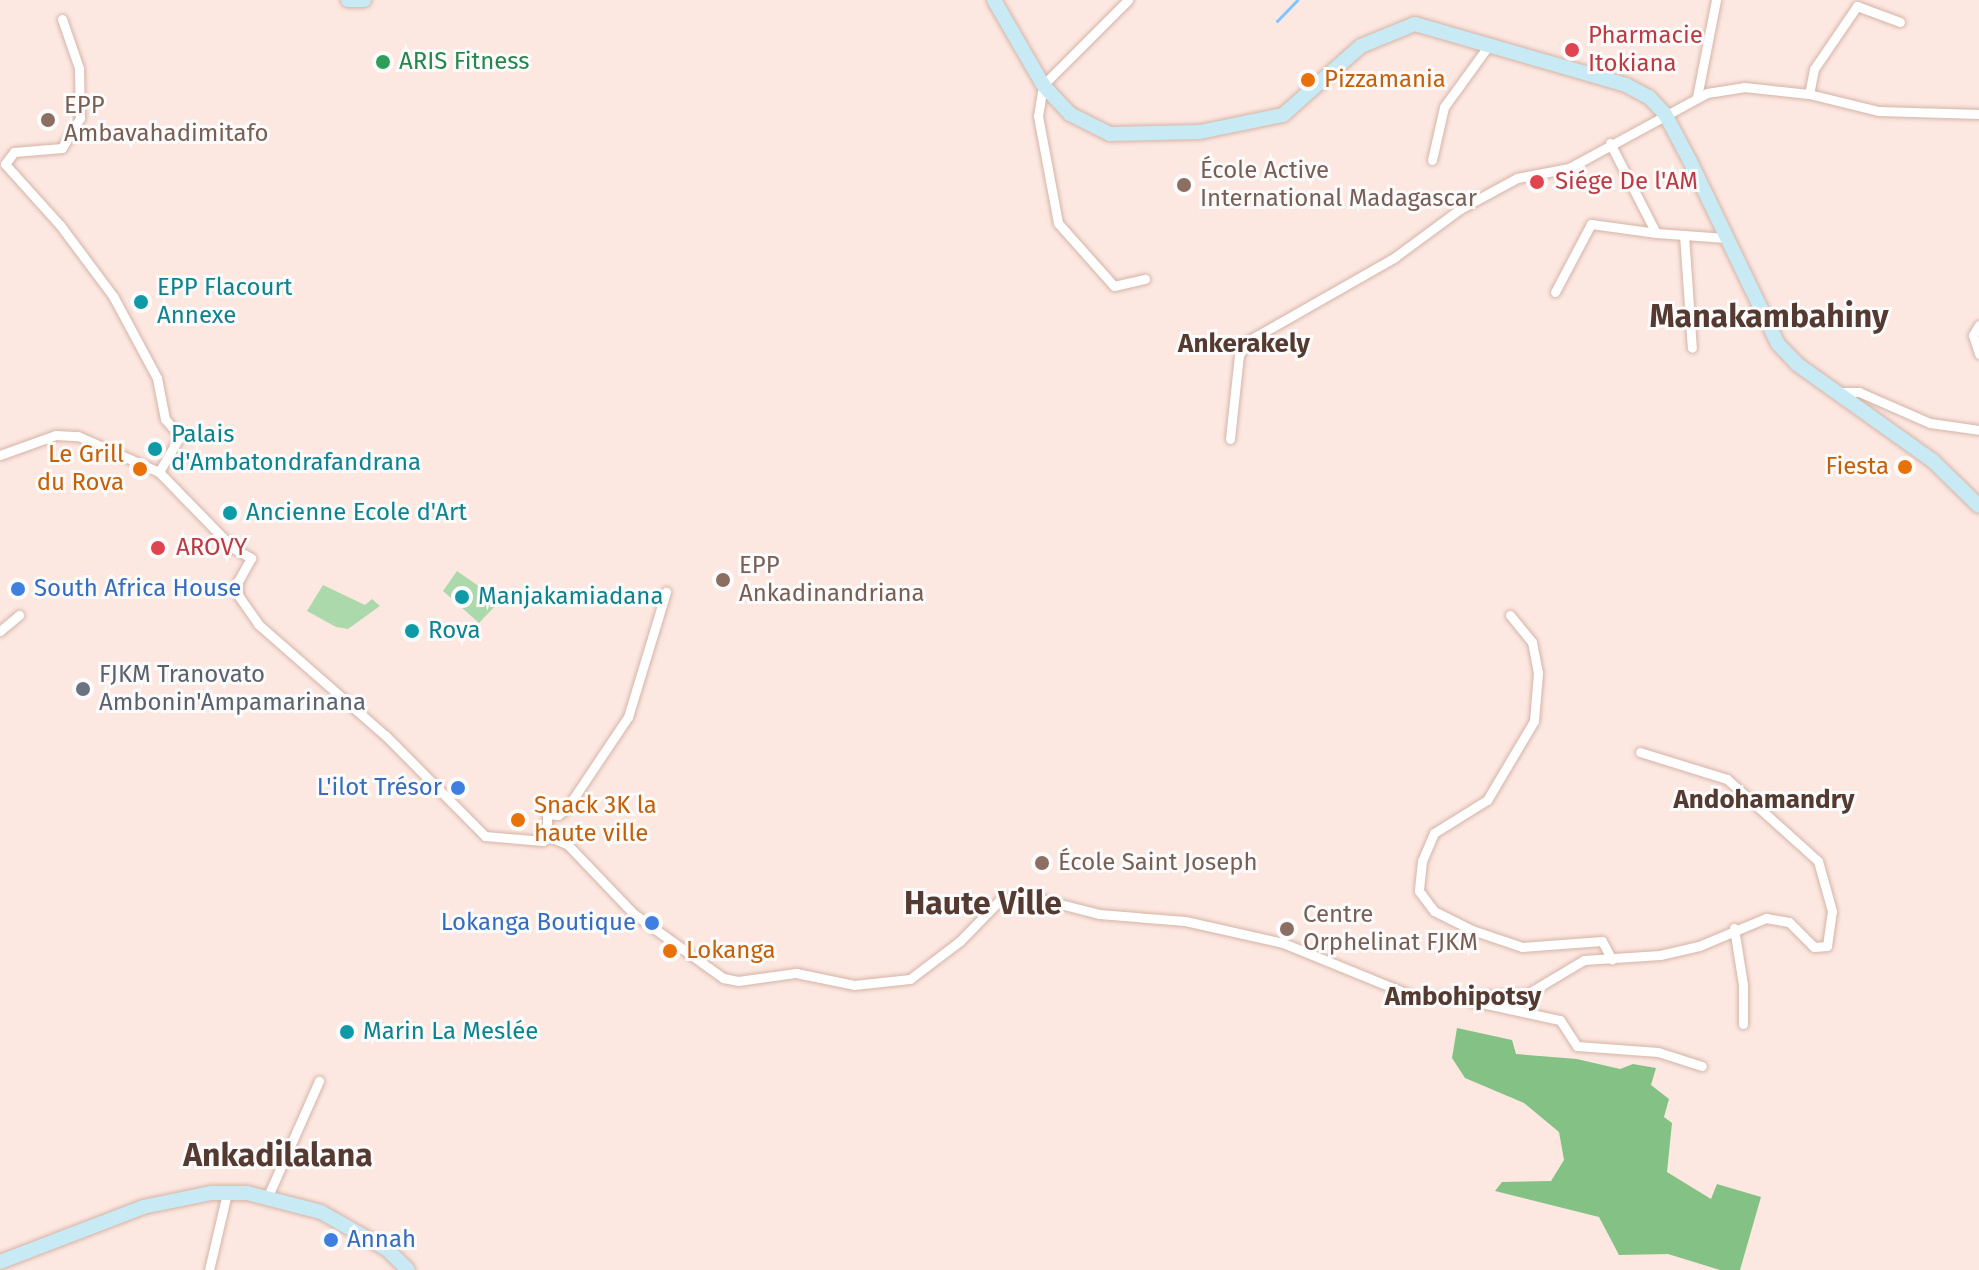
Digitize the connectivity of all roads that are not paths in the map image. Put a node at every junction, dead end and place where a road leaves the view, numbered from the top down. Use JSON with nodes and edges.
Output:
{"nodes":[{"id":1,"x":348,"y":0,"type":"edge"},
{"id":2,"x":364,"y":0,"type":"edge"},
{"id":3,"x":994,"y":0,"type":"edge"},
{"id":4,"x":1128,"y":0,"type":"edge"},
{"id":5,"x":1716,"y":0,"type":"edge"},
{"id":6,"x":62,"y":19,"type":"dead end"},
{"id":7,"x":1900,"y":22,"type":"dead end"},
{"id":8,"x":1489,"y":45,"type":"junction"},
{"id":9,"x":1043,"y":85,"type":"junction"},
{"id":10,"x":1809,"y":94,"type":"junction"},
{"id":11,"x":1697,"y":97,"type":"junction"},
{"id":12,"x":1665,"y":114,"type":"junction"},
{"id":13,"x":1979,"y":114,"type":"edge"},
{"id":14,"x":1610,"y":143,"type":"junction"},
{"id":15,"x":1432,"y":160,"type":"dead end"},
{"id":16,"x":1656,"y":233,"type":"junction"},
{"id":17,"x":1684,"y":235,"type":"junction"},
{"id":18,"x":1726,"y":238,"type":"junction"},
{"id":19,"x":1145,"y":279,"type":"dead end"},
{"id":20,"x":1555,"y":292,"type":"dead end"},
{"id":21,"x":1979,"y":325,"type":"edge"},
{"id":22,"x":1692,"y":348,"type":"dead end"},
{"id":23,"x":1979,"y":354,"type":"edge"},
{"id":24,"x":1837,"y":392,"type":"junction"},
{"id":25,"x":1979,"y":430,"type":"edge"},
{"id":26,"x":1230,"y":439,"type":"dead end"},
{"id":27,"x":0,"y":455,"type":"edge"},
{"id":28,"x":159,"y":472,"type":"junction"},
{"id":29,"x":1979,"y":506,"type":"edge"},
{"id":30,"x":666,"y":592,"type":"dead end"},
{"id":31,"x":19,"y":615,"type":"dead end"},
{"id":32,"x":1510,"y":615,"type":"dead end"},
{"id":33,"x":0,"y":631,"type":"edge"},
{"id":34,"x":1640,"y":752,"type":"dead end"},
{"id":35,"x":547,"y":836,"type":"junction"},
{"id":36,"x":1734,"y":928,"type":"junction"},
{"id":37,"x":1612,"y":960,"type":"junction"},
{"id":38,"x":1457,"y":997,"type":"junction"},
{"id":39,"x":1743,"y":1024,"type":"dead end"},
{"id":40,"x":1702,"y":1066,"type":"dead end"},
{"id":41,"x":319,"y":1081,"type":"dead end"},
{"id":42,"x":227,"y":1193,"type":"junction"},
{"id":43,"x":268,"y":1196,"type":"junction"},
{"id":44,"x":0,"y":1262,"type":"edge"},
{"id":45,"x":209,"y":1270,"type":"edge"},
{"id":46,"x":408,"y":1270,"type":"edge"}],
"edges":[{"from":1,"to":2,"type":"street"},
{"from":3,"to":9,"type":"street"},
{"from":4,"to":9,"type":"street"},
{"from":5,"to":11,"type":"street"},
{"from":6,"to":28,"type":"street"},
{"from":7,"to":10,"type":"street"},
{"from":8,"to":9,"type":"street"},
{"from":8,"to":12,"type":"street"},
{"from":8,"to":15,"type":"street"},
{"from":9,"to":19,"type":"street"},
{"from":10,"to":11,"type":"street"},
{"from":10,"to":13,"type":"street"},
{"from":11,"to":12,"type":"street"},
{"from":12,"to":14,"type":"street"},
{"from":12,"to":18,"type":"street"},
{"from":14,"to":16,"type":"street"},
{"from":14,"to":26,"type":"street"},
{"from":16,"to":17,"type":"street"},
{"from":16,"to":20,"type":"street"},
{"from":17,"to":18,"type":"street"},
{"from":17,"to":22,"type":"street"},
{"from":18,"to":24,"type":"street"},
{"from":21,"to":23,"type":"street"},
{"from":24,"to":25,"type":"street"},
{"from":24,"to":29,"type":"street"},
{"from":27,"to":28,"type":"street"},
{"from":28,"to":35,"type":"street"},
{"from":30,"to":35,"type":"street"},
{"from":31,"to":33,"type":"street"},
{"from":32,"to":37,"type":"street"},
{"from":34,"to":36,"type":"street"},
{"from":35,"to":38,"type":"street"},
{"from":36,"to":37,"type":"street"},
{"from":36,"to":39,"type":"street"},
{"from":37,"to":38,"type":"street"},
{"from":38,"to":40,"type":"street"},
{"from":41,"to":43,"type":"street"},
{"from":42,"to":43,"type":"street"},
{"from":42,"to":44,"type":"street"},
{"from":42,"to":45,"type":"street"},
{"from":43,"to":46,"type":"street"}]}
